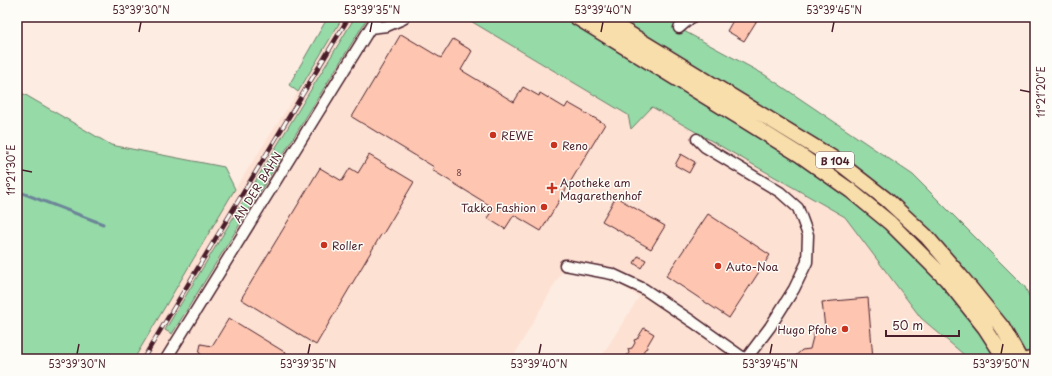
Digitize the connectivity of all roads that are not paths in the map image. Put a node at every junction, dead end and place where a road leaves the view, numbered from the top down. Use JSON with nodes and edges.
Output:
{"nodes":[{"id":1,"x":377,"y":17,"type":"edge"},
{"id":2,"x":404,"y":17,"type":"edge"},
{"id":3,"x":576,"y":17,"type":"edge"},
{"id":4,"x":602,"y":17,"type":"edge"},
{"id":5,"x":692,"y":17,"type":"edge"},
{"id":6,"x":370,"y":28,"type":"junction"},
{"id":7,"x":678,"y":28,"type":"dead end"},
{"id":8,"x":697,"y":139,"type":"dead end"},
{"id":9,"x":565,"y":265,"type":"dead end"},
{"id":10,"x":1035,"y":357,"type":"edge"},
{"id":11,"x":166,"y":359,"type":"edge"},
{"id":12,"x":746,"y":359,"type":"edge"},
{"id":13,"x":1005,"y":359,"type":"edge"},
{"id":14,"x":1020,"y":359,"type":"edge"},
{"id":15,"x":1026,"y":359,"type":"edge"}],
"edges":[{"from":1,"to":6,"type":"street","name":"AN DER BAHN"},
{"from":2,"to":6,"type":"street"},
{"from":3,"to":13,"type":"highway","number":"B 104"},
{"from":4,"to":14,"type":"highway","number":"B 104"},
{"from":5,"to":7,"type":"street"},
{"from":6,"to":11,"type":"street","name":"AN DER BAHN"},
{"from":8,"to":12,"type":"street"},
{"from":9,"to":12,"type":"street"},
{"from":10,"to":15,"type":"main road"}]}
